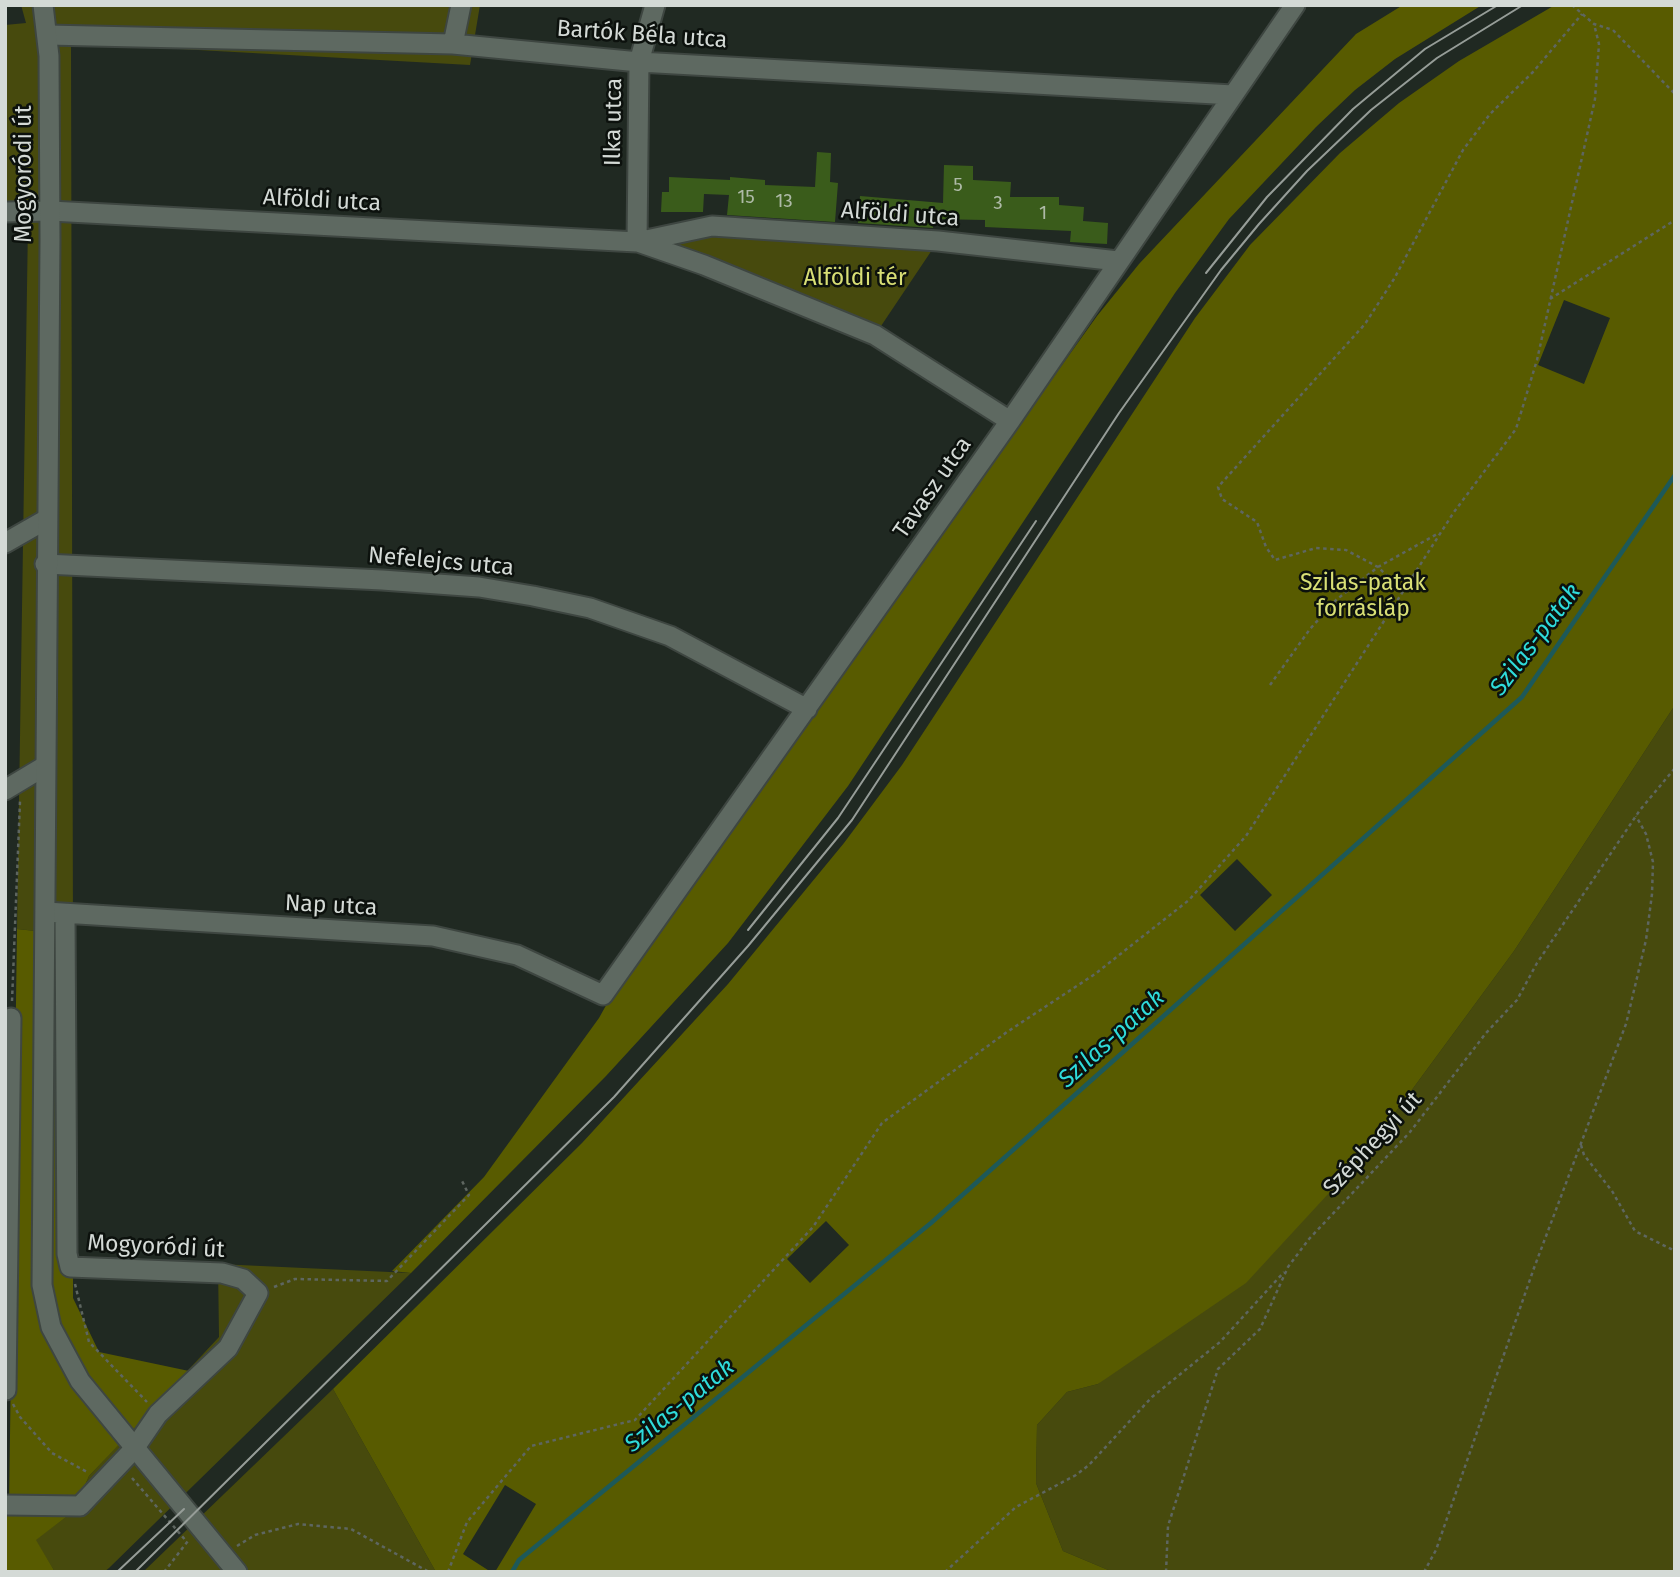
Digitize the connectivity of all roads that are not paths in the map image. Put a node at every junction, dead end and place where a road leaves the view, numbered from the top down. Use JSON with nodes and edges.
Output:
{"nodes":[{"id":1,"x":43,"y":5,"type":"edge"},
{"id":2,"x":461,"y":5,"type":"edge"},
{"id":3,"x":655,"y":5,"type":"edge"},
{"id":4,"x":1295,"y":5,"type":"edge"},
{"id":5,"x":47,"y":35,"type":"junction"},
{"id":6,"x":453,"y":44,"type":"junction"},
{"id":7,"x":639,"y":62,"type":"junction"},
{"id":8,"x":1233,"y":95,"type":"junction"},
{"id":9,"x":50,"y":211,"type":"junction"},
{"id":10,"x":5,"y":212,"type":"edge"},
{"id":11,"x":636,"y":242,"type":"junction"},
{"id":12,"x":1118,"y":261,"type":"junction"},
{"id":13,"x":1010,"y":421,"type":"junction"},
{"id":14,"x":47,"y":519,"type":"junction"},
{"id":15,"x":8,"y":538,"type":"edge"},
{"id":16,"x":45,"y":564,"type":"junction"},
{"id":17,"x":807,"y":709,"type":"junction"},
{"id":18,"x":45,"y":766,"type":"junction"},
{"id":19,"x":13,"y":785,"type":"edge"},
{"id":20,"x":55,"y":914,"type":"junction"},
{"id":21,"x":603,"y":995,"type":"joint"},
{"id":22,"x":8,"y":1020,"type":"edge"},
{"id":23,"x":6,"y":1390,"type":"edge"},
{"id":24,"x":134,"y":1449,"type":"junction"},
{"id":25,"x":5,"y":1505,"type":"edge"},
{"id":26,"x":237,"y":1572,"type":"edge"}],
"edges":[{"from":1,"to":5,"type":"street","name":"Mogyoródi út"},
{"from":2,"to":6,"type":"street"},
{"from":3,"to":7,"type":"street","name":"Ilka utca"},
{"from":4,"to":8,"type":"street","name":"Tavasz utca"},
{"from":5,"to":6,"type":"street","name":"Bartók Béla utca"},
{"from":5,"to":9,"type":"street","name":"Mogyoródi út"},
{"from":6,"to":7,"type":"street","name":"Bartók Béla utca"},
{"from":7,"to":8,"type":"street","name":"Bartók Béla utca"},
{"from":7,"to":11,"type":"street","name":"Ilka utca"},
{"from":8,"to":12,"type":"street","name":"Tavasz utca"},
{"from":9,"to":10,"type":"street","name":"Alföldi utca"},
{"from":9,"to":11,"type":"street","name":"Alföldi utca"},
{"from":9,"to":14,"type":"street","name":"Mogyoródi út"},
{"from":11,"to":12,"type":"street","name":"Alföldi utca"},
{"from":11,"to":13,"type":"street","name":"Alföldi utca"},
{"from":12,"to":13,"type":"street","name":"Tavasz utca"},
{"from":13,"to":17,"type":"street","name":"Tavasz utca"},
{"from":14,"to":15,"type":"street"},
{"from":14,"to":16,"type":"street","name":"Mogyoródi út"},
{"from":16,"to":17,"type":"street","name":"Nefelejcs utca"},
{"from":16,"to":18,"type":"street","name":"Mogyoródi út"},
{"from":17,"to":21,"type":"street","name":"Tavasz utca"},
{"from":18,"to":19,"type":"street"},
{"from":18,"to":20,"type":"street","name":"Mogyoródi út"},
{"from":20,"to":21,"type":"street","name":"Nap utca"},
{"from":20,"to":24,"type":"street","name":"Mogyoródi út"},
{"from":20,"to":24,"type":"street","name":"Mogyoródi út"},
{"from":22,"to":23,"type":"street"},
{"from":24,"to":25,"type":"street"},
{"from":24,"to":26,"type":"street","name":"Mogyoródi út"}]}
